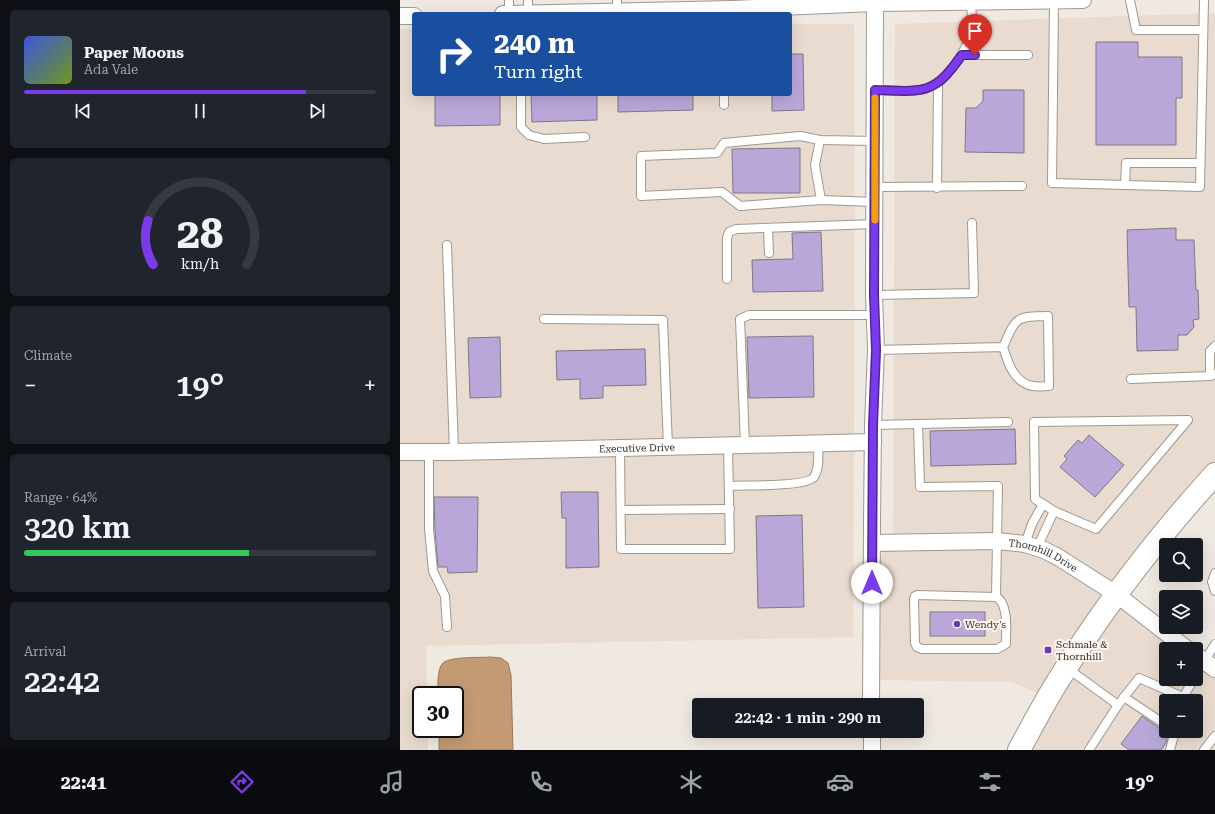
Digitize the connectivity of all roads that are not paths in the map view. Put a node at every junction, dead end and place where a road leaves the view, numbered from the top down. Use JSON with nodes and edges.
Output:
{"nodes":[{"id":1,"x":509,"y":0,"type":"edge"},
{"id":2,"x":1078,"y":0,"type":"edge"},
{"id":3,"x":1083,"y":0,"type":"edge"},
{"id":4,"x":1130,"y":0,"type":"edge"},
{"id":5,"x":1204,"y":0,"type":"edge"},
{"id":6,"x":1020,"y":1,"type":"edge"},
{"id":7,"x":1054,"y":1,"type":"edge"},
{"id":8,"x":875,"y":2,"type":"edge"},
{"id":9,"x":971,"y":2,"type":"junction"},
{"id":10,"x":617,"y":6,"type":"edge"},
{"id":11,"x":720,"y":7,"type":"edge"},
{"id":12,"x":524,"y":10,"type":"edge"},
{"id":13,"x":509,"y":12,"type":"edge"},
{"id":14,"x":400,"y":16,"type":"edge"},
{"id":15,"x":412,"y":16,"type":"edge"},
{"id":16,"x":1203,"y":30,"type":"junction"},
{"id":17,"x":962,"y":55,"type":"junction"},
{"id":18,"x":1028,"y":55,"type":"dead end"},
{"id":19,"x":938,"y":83,"type":"junction"},
{"id":20,"x":875,"y":90,"type":"junction"},
{"id":21,"x":521,"y":96,"type":"edge"},
{"id":22,"x":724,"y":96,"type":"edge"},
{"id":23,"x":724,"y":105,"type":"dead end"},
{"id":24,"x":586,"y":137,"type":"dead end"},
{"id":25,"x":820,"y":140,"type":"junction"},
{"id":26,"x":875,"y":140,"type":"junction"},
{"id":27,"x":1200,"y":163,"type":"junction"},
{"id":28,"x":1125,"y":185,"type":"junction"},
{"id":29,"x":1022,"y":186,"type":"dead end"},
{"id":30,"x":937,"y":188,"type":"junction"},
{"id":31,"x":875,"y":194,"type":"junction"},
{"id":32,"x":821,"y":200,"type":"junction"},
{"id":33,"x":972,"y":223,"type":"dead end"},
{"id":34,"x":875,"y":224,"type":"junction"},
{"id":35,"x":768,"y":228,"type":"junction"},
{"id":36,"x":447,"y":245,"type":"dead end"},
{"id":37,"x":769,"y":253,"type":"dead end"},
{"id":38,"x":727,"y":279,"type":"dead end"},
{"id":39,"x":874,"y":295,"type":"junction"},
{"id":40,"x":874,"y":315,"type":"junction"},
{"id":41,"x":544,"y":319,"type":"dead end"},
{"id":42,"x":1215,"y":346,"type":"edge"},
{"id":43,"x":1003,"y":347,"type":"junction"},
{"id":44,"x":876,"y":350,"type":"junction"},
{"id":45,"x":1212,"y":375,"type":"edge"},
{"id":46,"x":1131,"y":379,"type":"dead end"},
{"id":47,"x":1008,"y":422,"type":"dead end"},
{"id":48,"x":873,"y":425,"type":"junction"},
{"id":49,"x":918,"y":425,"type":"junction"},
{"id":50,"x":873,"y":442,"type":"junction"},
{"id":51,"x":818,"y":443,"type":"junction"},
{"id":52,"x":745,"y":445,"type":"junction"},
{"id":53,"x":728,"y":446,"type":"junction"},
{"id":54,"x":668,"y":447,"type":"junction"},
{"id":55,"x":620,"y":448,"type":"junction"},
{"id":56,"x":400,"y":452,"type":"edge"},
{"id":57,"x":454,"y":452,"type":"junction"},
{"id":58,"x":428,"y":453,"type":"junction"},
{"id":59,"x":1215,"y":474,"type":"edge"},
{"id":60,"x":730,"y":486,"type":"junction"},
{"id":61,"x":1043,"y":504,"type":"junction"},
{"id":62,"x":730,"y":509,"type":"junction"},
{"id":63,"x":621,"y":510,"type":"junction"},
{"id":64,"x":1054,"y":511,"type":"junction"},
{"id":65,"x":997,"y":541,"type":"junction"},
{"id":66,"x":872,"y":543,"type":"junction"},
{"id":67,"x":1031,"y":546,"type":"junction"},
{"id":68,"x":1215,"y":573,"type":"edge"},
{"id":69,"x":1215,"y":591,"type":"edge"},
{"id":70,"x":1116,"y":594,"type":"junction"},
{"id":71,"x":996,"y":597,"type":"junction"},
{"id":72,"x":447,"y":627,"type":"dead end"},
{"id":73,"x":1179,"y":642,"type":"edge"},
{"id":74,"x":1215,"y":644,"type":"edge"},
{"id":75,"x":1205,"y":662,"type":"edge"},
{"id":76,"x":1067,"y":668,"type":"junction"},
{"id":77,"x":1172,"y":694,"type":"edge"},
{"id":78,"x":871,"y":698,"type":"edge"},
{"id":79,"x":1124,"y":698,"type":"junction"},
{"id":80,"x":1118,"y":705,"type":"junction"},
{"id":81,"x":1159,"y":720,"type":"edge"},
{"id":82,"x":1215,"y":736,"type":"edge"},
{"id":83,"x":872,"y":738,"type":"edge"},
{"id":84,"x":1173,"y":738,"type":"edge"},
{"id":85,"x":872,"y":750,"type":"edge"},
{"id":86,"x":1019,"y":750,"type":"edge"},
{"id":87,"x":1090,"y":750,"type":"edge"},
{"id":88,"x":1170,"y":750,"type":"edge"},
{"id":89,"x":1204,"y":750,"type":"edge"}],
"edges":[{"from":1,"to":13,"type":"lane"},
{"from":2,"to":3,"type":"street"},
{"from":2,"to":7,"type":"street"},
{"from":4,"to":16,"type":"lane"},
{"from":5,"to":16,"type":"lane"},
{"from":6,"to":7,"type":"street"},
{"from":6,"to":9,"type":"street"},
{"from":7,"to":28,"type":"lane"},
{"from":8,"to":9,"type":"street"},
{"from":8,"to":11,"type":"street"},
{"from":8,"to":20,"type":"street"},
{"from":9,"to":17,"type":"lane"},
{"from":10,"to":11,"type":"street"},
{"from":10,"to":12,"type":"street"},
{"from":14,"to":15,"type":"street"},
{"from":16,"to":27,"type":"lane"},
{"from":17,"to":18,"type":"lane"},
{"from":17,"to":19,"type":"lane"},
{"from":19,"to":20,"type":"lane"},
{"from":19,"to":30,"type":"lane"},
{"from":20,"to":26,"type":"street"},
{"from":21,"to":24,"type":"lane"},
{"from":22,"to":23,"type":"lane"},
{"from":25,"to":26,"type":"lane"},
{"from":25,"to":32,"type":"lane"},
{"from":25,"to":32,"type":"lane"},
{"from":26,"to":31,"type":"street"},
{"from":27,"to":28,"type":"lane"},
{"from":27,"to":28,"type":"lane"},
{"from":29,"to":30,"type":"lane"},
{"from":30,"to":31,"type":"lane"},
{"from":31,"to":32,"type":"lane"},
{"from":31,"to":34,"type":"street"},
{"from":33,"to":39,"type":"lane"},
{"from":34,"to":35,"type":"lane"},
{"from":34,"to":39,"type":"street"},
{"from":35,"to":37,"type":"lane"},
{"from":35,"to":38,"type":"lane"},
{"from":36,"to":57,"type":"lane"},
{"from":39,"to":40,"type":"street"},
{"from":40,"to":44,"type":"street"},
{"from":40,"to":52,"type":"lane"},
{"from":41,"to":54,"type":"lane"},
{"from":42,"to":45,"type":"lane"},
{"from":43,"to":43,"type":"lane"},
{"from":43,"to":44,"type":"lane"},
{"from":44,"to":48,"type":"street"},
{"from":45,"to":46,"type":"lane"},
{"from":47,"to":49,"type":"lane"},
{"from":48,"to":49,"type":"lane"},
{"from":48,"to":50,"type":"street"},
{"from":49,"to":65,"type":"lane"},
{"from":50,"to":51,"type":"street","name":"Executive Drive"},
{"from":50,"to":66,"type":"street"},
{"from":51,"to":52,"type":"street","name":"Executive Drive"},
{"from":51,"to":60,"type":"lane"},
{"from":52,"to":53,"type":"street","name":"Executive Drive"},
{"from":53,"to":54,"type":"street","name":"Executive Drive"},
{"from":53,"to":60,"type":"lane"},
{"from":54,"to":55,"type":"street","name":"Executive Drive"},
{"from":55,"to":57,"type":"street","name":"Executive Drive"},
{"from":55,"to":63,"type":"lane"},
{"from":56,"to":58,"type":"street","name":"Executive Drive"},
{"from":57,"to":58,"type":"street","name":"Executive Drive"},
{"from":58,"to":72,"type":"lane"},
{"from":59,"to":70,"type":"main road"},
{"from":60,"to":62,"type":"lane"},
{"from":61,"to":64,"type":"lane"},
{"from":61,"to":64,"type":"lane"},
{"from":61,"to":67,"type":"lane"},
{"from":62,"to":63,"type":"lane"},
{"from":62,"to":63,"type":"lane"},
{"from":64,"to":67,"type":"lane"},
{"from":65,"to":66,"type":"street","name":"Thornhill Drive"},
{"from":65,"to":67,"type":"street","name":"Thornhill Drive"},
{"from":65,"to":71,"type":"lane"},
{"from":66,"to":78,"type":"street"},
{"from":67,"to":70,"type":"street","name":"Thornhill Drive"},
{"from":68,"to":69,"type":"lane"},
{"from":70,"to":73,"type":"street","name":"Thornhill Drive"},
{"from":70,"to":76,"type":"main road"},
{"from":71,"to":71,"type":"lane"},
{"from":74,"to":75,"type":"lane"},
{"from":76,"to":80,"type":"lane"},
{"from":76,"to":86,"type":"main road"},
{"from":77,"to":79,"type":"lane"},
{"from":79,"to":80,"type":"lane"},
{"from":79,"to":81,"type":"lane"},
{"from":80,"to":87,"type":"lane"},
{"from":82,"to":89,"type":"lane"},
{"from":83,"to":85,"type":"street"},
{"from":84,"to":88,"type":"lane"}]}
